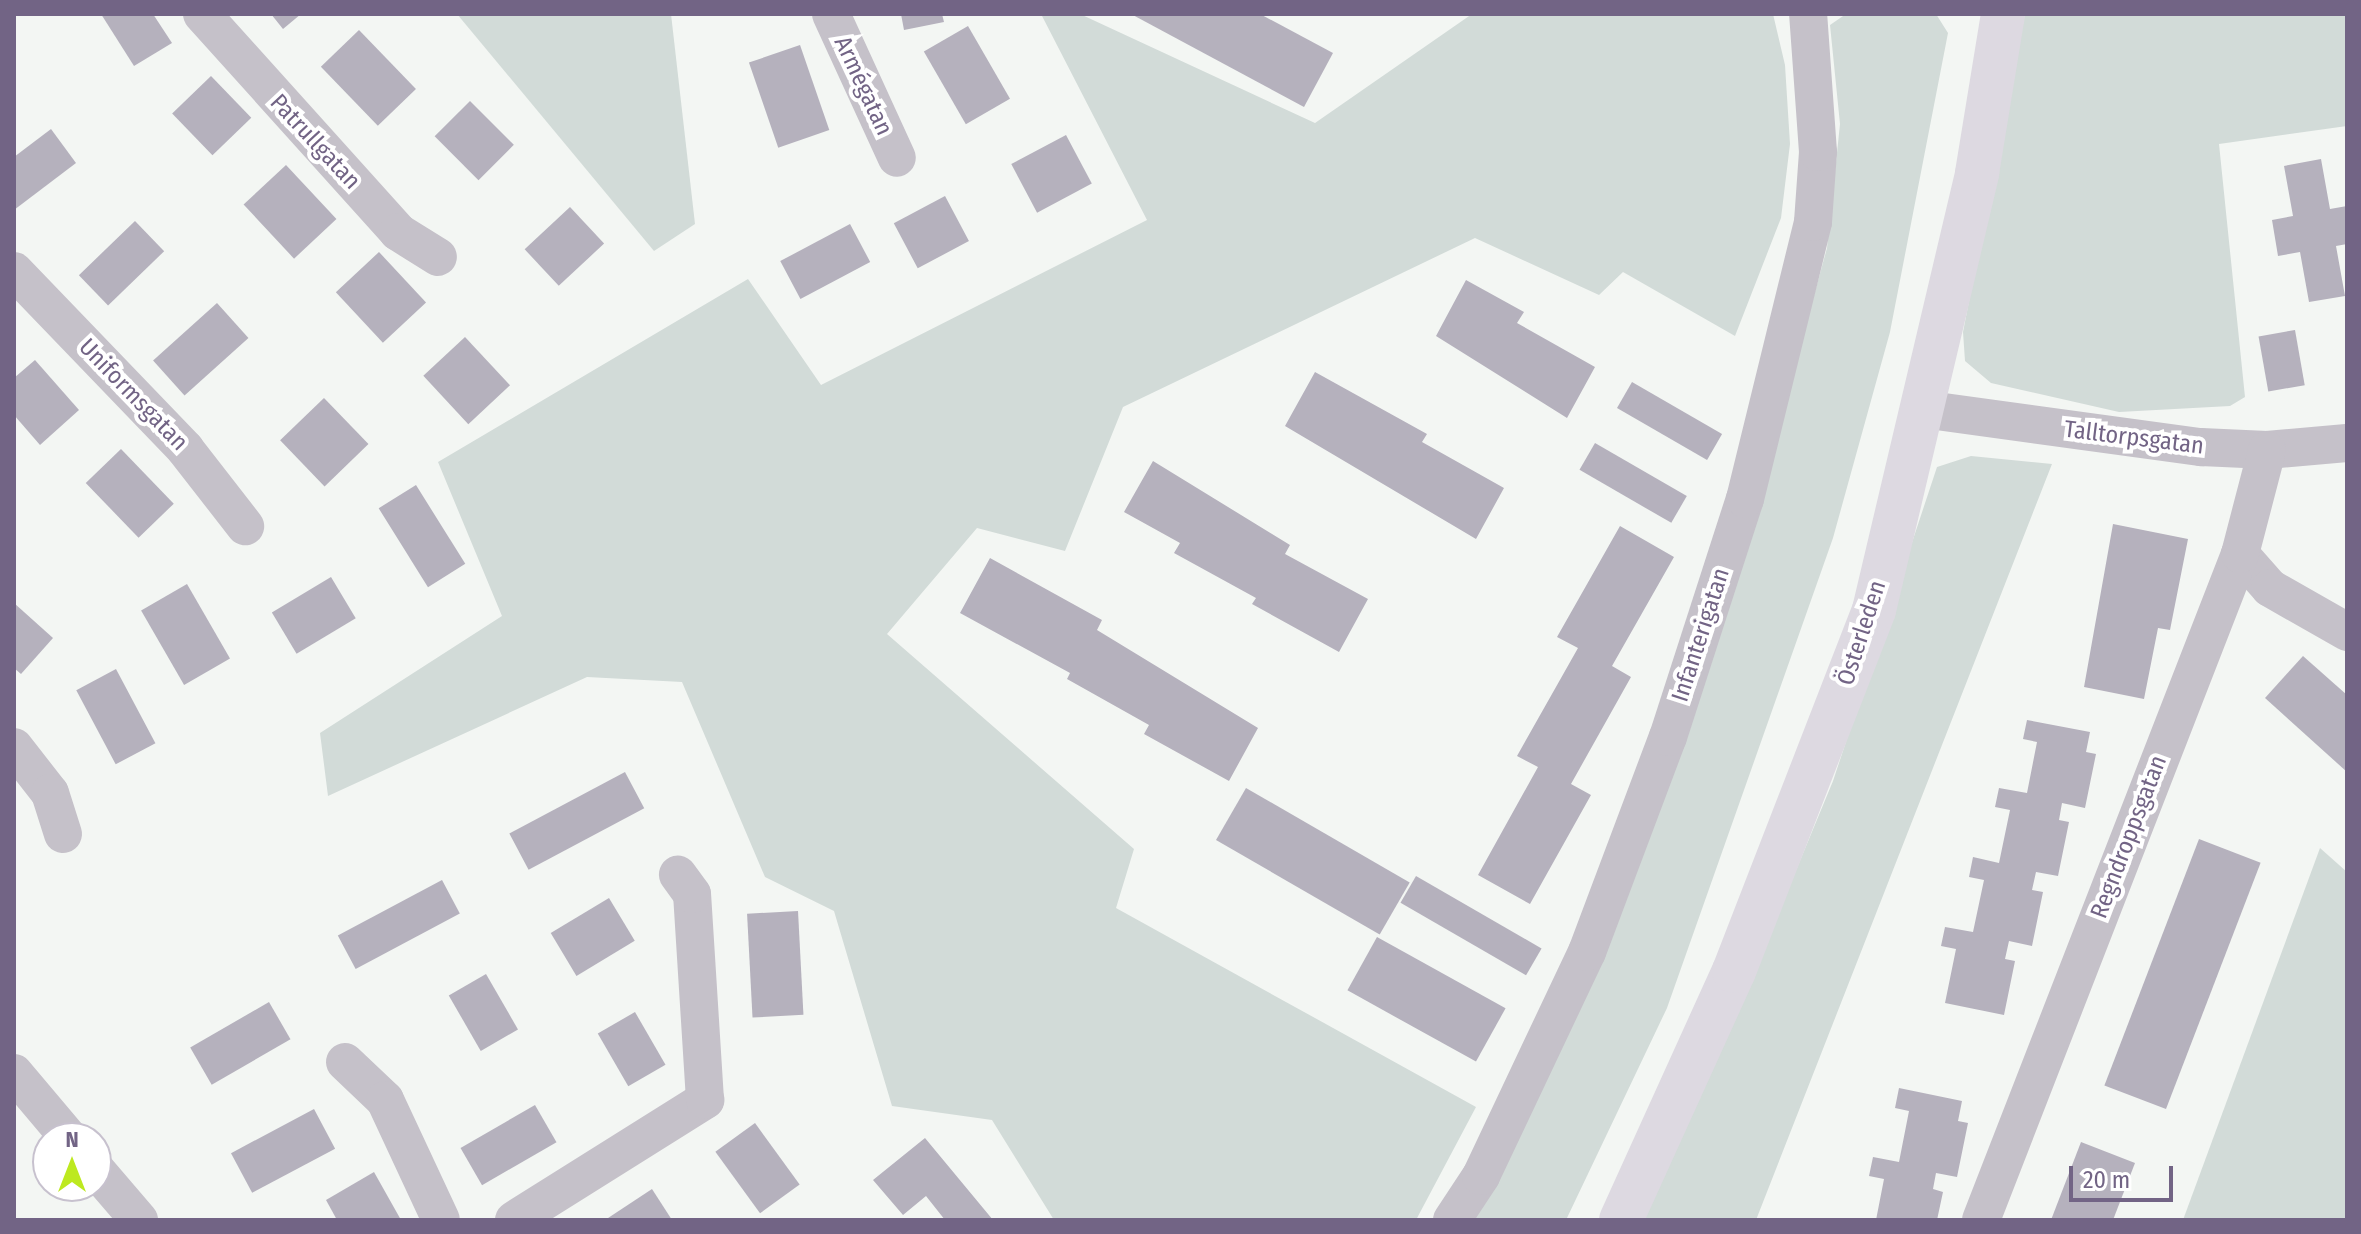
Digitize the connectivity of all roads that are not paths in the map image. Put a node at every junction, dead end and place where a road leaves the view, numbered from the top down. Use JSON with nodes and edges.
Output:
{"nodes":[{"id":1,"x":202,"y":14,"type":"edge"},
{"id":2,"x":831,"y":14,"type":"edge"},
{"id":3,"x":1808,"y":14,"type":"edge"},
{"id":4,"x":2003,"y":14,"type":"edge"},
{"id":5,"x":897,"y":158,"type":"dead end"},
{"id":6,"x":438,"y":257,"type":"dead end"},
{"id":7,"x":14,"y":271,"type":"edge"},
{"id":8,"x":1922,"y":409,"type":"junction"},
{"id":9,"x":2347,"y":443,"type":"edge"},
{"id":10,"x":2267,"y":450,"type":"junction"},
{"id":11,"x":245,"y":526,"type":"dead end"},
{"id":12,"x":2240,"y":554,"type":"junction"},
{"id":13,"x":2347,"y":632,"type":"edge"},
{"id":14,"x":14,"y":747,"type":"edge"},
{"id":15,"x":63,"y":834,"type":"dead end"},
{"id":16,"x":678,"y":875,"type":"dead end"},
{"id":17,"x":345,"y":1062,"type":"dead end"},
{"id":18,"x":14,"y":1073,"type":"edge"},
{"id":19,"x":55,"y":1122,"type":"edge"},
{"id":20,"x":112,"y":1189,"type":"edge"},
{"id":21,"x":139,"y":1220,"type":"edge"},
{"id":22,"x":441,"y":1220,"type":"edge"},
{"id":23,"x":514,"y":1220,"type":"edge"},
{"id":24,"x":1452,"y":1220,"type":"edge"},
{"id":25,"x":1621,"y":1220,"type":"edge"},
{"id":26,"x":1981,"y":1220,"type":"edge"}],
"edges":[{"from":1,"to":6,"type":"street","name":"Patrullgatan"},
{"from":2,"to":5,"type":"street","name":"Armégatan"},
{"from":3,"to":24,"type":"street","name":"Infanterigatan"},
{"from":4,"to":8,"type":"main road","name":"Österleden"},
{"from":7,"to":11,"type":"street","name":"Uniformsgatan"},
{"from":8,"to":10,"type":"street","name":"Talltorpsgatan"},
{"from":8,"to":25,"type":"main road","name":"Österleden"},
{"from":9,"to":10,"type":"street","name":"Talltorpsgatan"},
{"from":10,"to":12,"type":"street","name":"Regndroppsgatan"},
{"from":12,"to":13,"type":"street"},
{"from":12,"to":26,"type":"street","name":"Regndroppsgatan"},
{"from":14,"to":15,"type":"street"},
{"from":16,"to":23,"type":"street"},
{"from":17,"to":22,"type":"street"},
{"from":18,"to":19,"type":"street"},
{"from":20,"to":21,"type":"street"}]}
